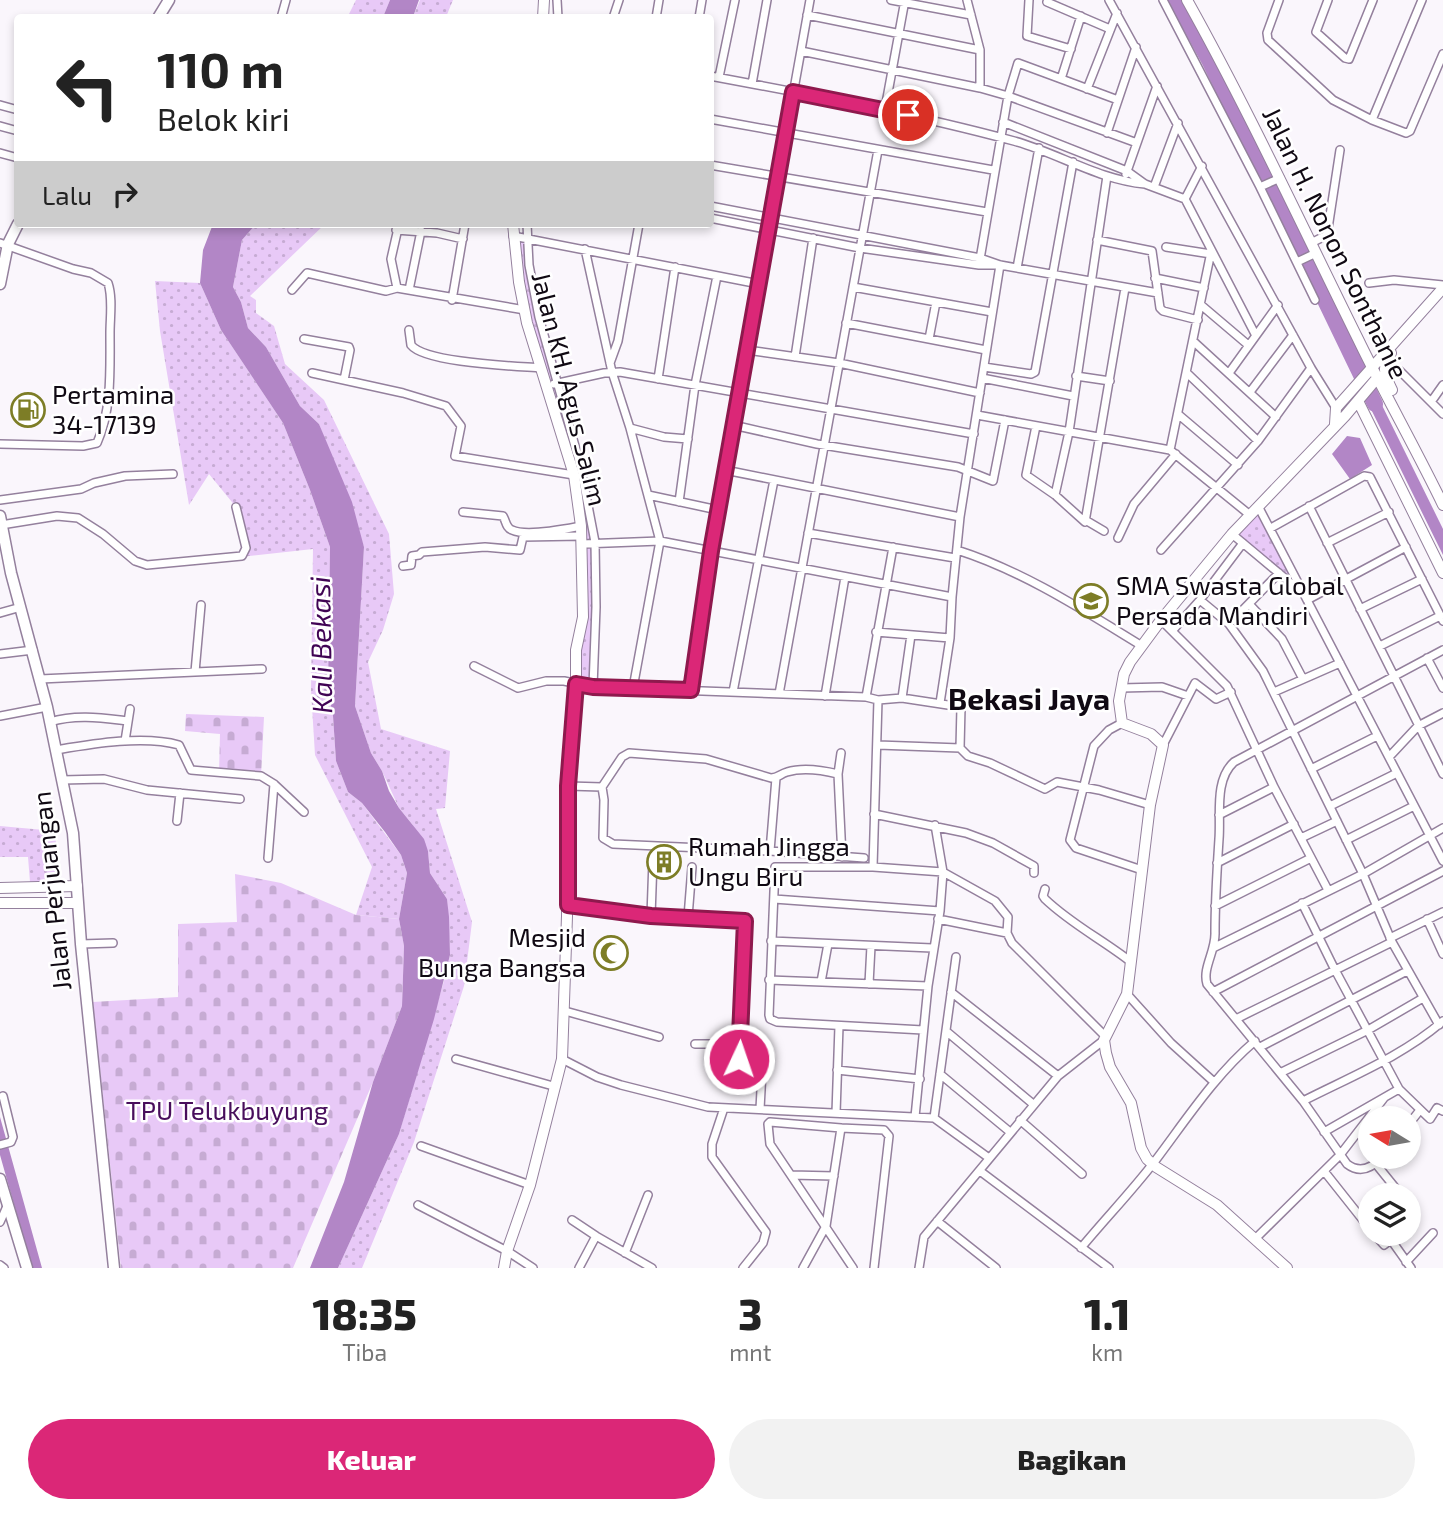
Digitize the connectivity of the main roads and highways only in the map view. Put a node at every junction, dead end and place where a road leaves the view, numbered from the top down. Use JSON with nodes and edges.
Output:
{"nodes":[{"id":1,"x":15,"y":228,"type":"edge"},
{"id":2,"x":4,"y":244,"type":"edge"},
{"id":3,"x":0,"y":284,"type":"edge"},
{"id":4,"x":1,"y":520,"type":"edge"},
{"id":5,"x":0,"y":1179,"type":"edge"},
{"id":6,"x":27,"y":1268,"type":"edge"},
{"id":7,"x":114,"y":1268,"type":"edge"}],
"edges":[{"from":1,"to":2,"type":"main road"},
{"from":2,"to":3,"type":"main road"},
{"from":4,"to":7,"type":"main road","name":"Jalan Perjuangan"},
{"from":5,"to":6,"type":"main road"}]}
